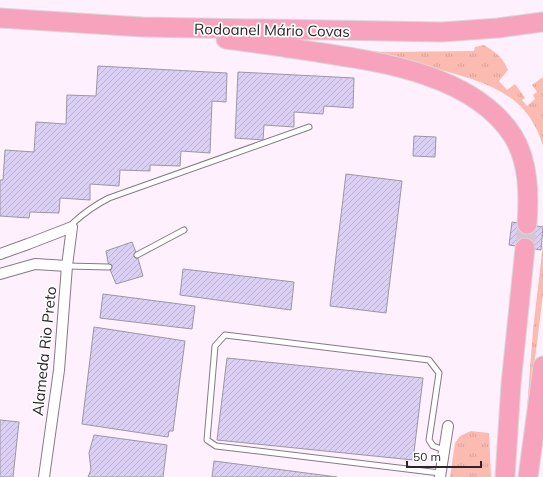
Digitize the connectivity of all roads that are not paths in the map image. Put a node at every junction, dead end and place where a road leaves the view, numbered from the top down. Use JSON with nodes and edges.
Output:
{"nodes":[{"id":1,"x":0,"y":18,"type":"edge"},
{"id":2,"x":543,"y":22,"type":"edge"},
{"id":3,"x":142,"y":27,"type":"junction"},
{"id":4,"x":309,"y":127,"type":"dead end"},
{"id":5,"x":528,"y":224,"type":"tunnel mouth"},
{"id":6,"x":72,"y":227,"type":"junction"},
{"id":7,"x":184,"y":230,"type":"dead end"},
{"id":8,"x":525,"y":248,"type":"tunnel mouth"},
{"id":9,"x":0,"y":254,"type":"edge"},
{"id":10,"x":137,"y":255,"type":"dead end"},
{"id":11,"x":67,"y":266,"type":"junction"},
{"id":12,"x":109,"y":267,"type":"dead end"},
{"id":13,"x":0,"y":274,"type":"edge"},
{"id":14,"x":543,"y":366,"type":"edge"},
{"id":15,"x":448,"y":426,"type":"dead end"},
{"id":16,"x":444,"y":450,"type":"junction"},
{"id":17,"x":440,"y":475,"type":"edge"},
{"id":18,"x":44,"y":477,"type":"edge"},
{"id":19,"x":505,"y":477,"type":"edge"},
{"id":20,"x":528,"y":477,"type":"edge"}],
"edges":[{"from":1,"to":3,"type":"highway","name":"Rodoanel Mário Covas"},
{"from":2,"to":3,"type":"highway","name":"Rodoanel Mário Covas"},
{"from":3,"to":5,"type":"highway"},
{"from":4,"to":6,"type":"lane"},
{"from":6,"to":9,"type":"street"},
{"from":6,"to":11,"type":"street","name":"Alameda Rio Preto"},
{"from":7,"to":10,"type":"lane"},
{"from":8,"to":19,"type":"highway"},
{"from":11,"to":12,"type":"lane"},
{"from":11,"to":13,"type":"street"},
{"from":11,"to":18,"type":"street","name":"Alameda Rio Preto"},
{"from":14,"to":20,"type":"highway"},
{"from":15,"to":16,"type":"street"},
{"from":16,"to":17,"type":"street"},
{"from":16,"to":17,"type":"lane"}]}
